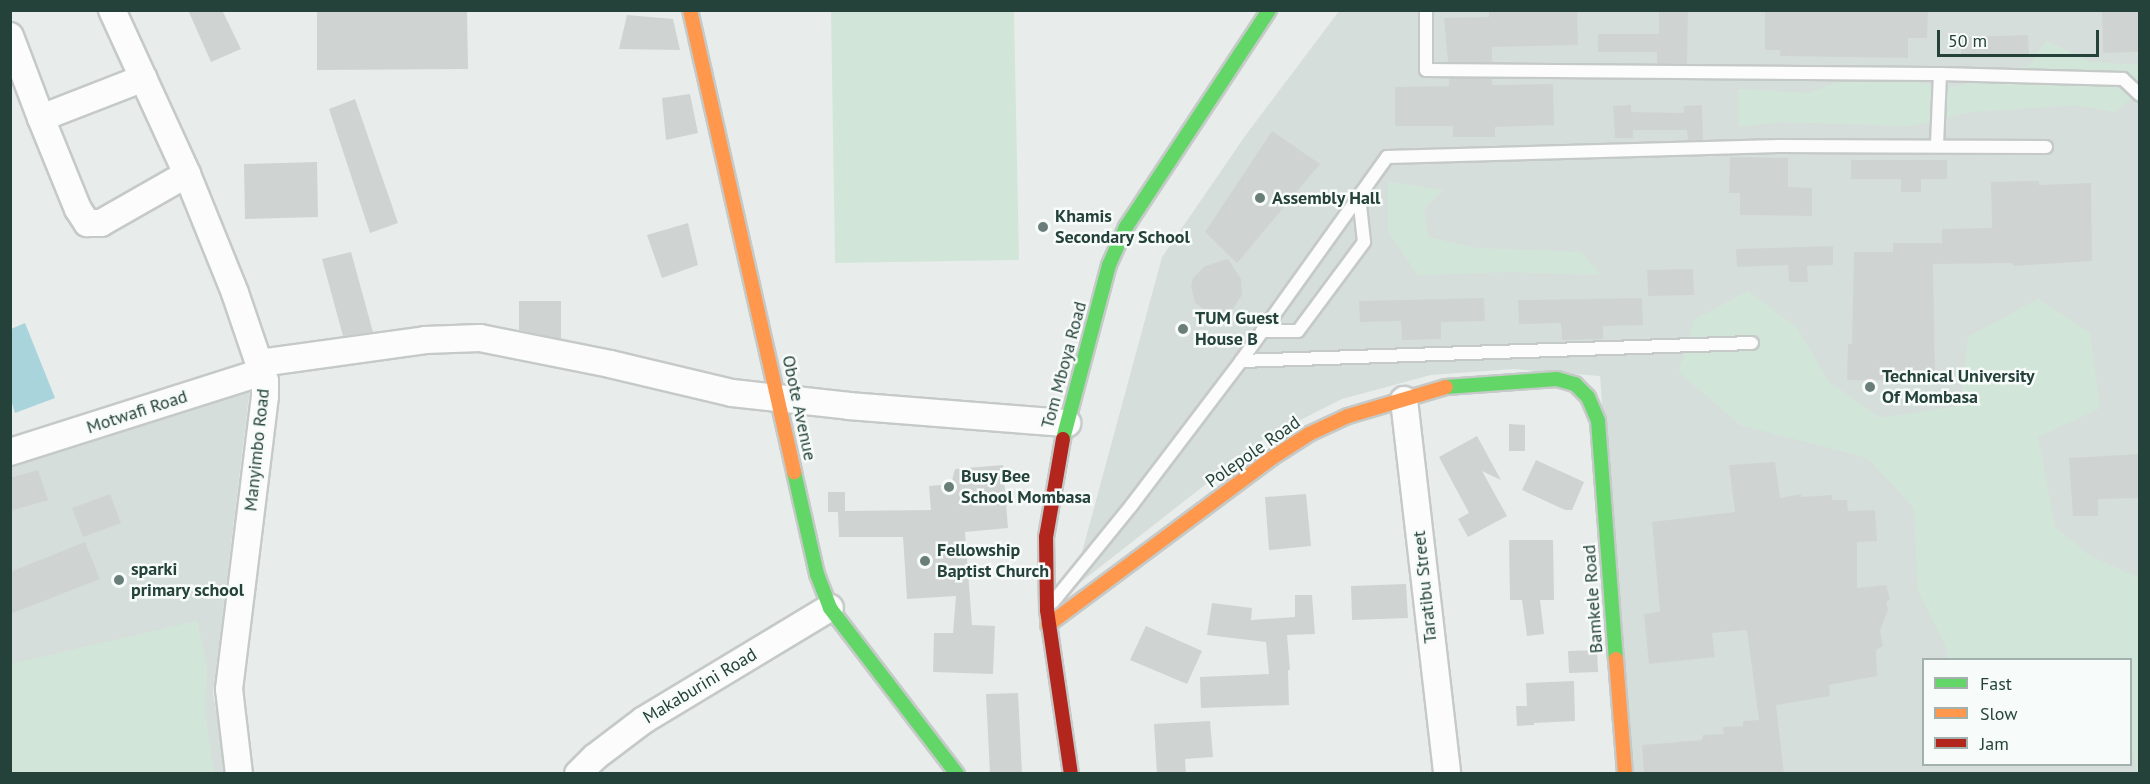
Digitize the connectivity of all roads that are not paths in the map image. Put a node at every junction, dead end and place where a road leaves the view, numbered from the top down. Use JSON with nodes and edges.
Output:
{"nodes":[{"id":1,"x":112,"y":10,"type":"edge"},
{"id":2,"x":690,"y":10,"type":"edge"},
{"id":3,"x":1269,"y":10,"type":"edge"},
{"id":4,"x":1426,"y":10,"type":"edge"},
{"id":5,"x":10,"y":36,"type":"edge"},
{"id":6,"x":1940,"y":74,"type":"junction"},
{"id":7,"x":144,"y":78,"type":"junction"},
{"id":8,"x":2139,"y":95,"type":"edge"},
{"id":9,"x":41,"y":118,"type":"junction"},
{"id":10,"x":1937,"y":144,"type":"junction"},
{"id":11,"x":2046,"y":147,"type":"dead end"},
{"id":12,"x":187,"y":174,"type":"junction"},
{"id":13,"x":1359,"y":196,"type":"junction"},
{"id":14,"x":1262,"y":331,"type":"junction"},
{"id":15,"x":1752,"y":343,"type":"dead end"},
{"id":16,"x":1240,"y":361,"type":"junction"},
{"id":17,"x":261,"y":368,"type":"junction"},
{"id":18,"x":780,"y":399,"type":"junction"},
{"id":19,"x":1404,"y":400,"type":"junction"},
{"id":20,"x":1598,"y":421,"type":"joint"},
{"id":21,"x":1067,"y":423,"type":"junction"},
{"id":22,"x":10,"y":452,"type":"edge"},
{"id":23,"x":830,"y":608,"type":"junction"},
{"id":24,"x":1047,"y":610,"type":"junction"},
{"id":25,"x":1048,"y":625,"type":"junction"},
{"id":26,"x":239,"y":774,"type":"edge"},
{"id":27,"x":578,"y":774,"type":"edge"},
{"id":28,"x":957,"y":774,"type":"edge"},
{"id":29,"x":1071,"y":774,"type":"edge"},
{"id":30,"x":1447,"y":774,"type":"edge"},
{"id":31,"x":1625,"y":774,"type":"edge"}],
"edges":[{"from":1,"to":7,"type":"street","name":"Manyimbo Road"},
{"from":2,"to":18,"type":"street","name":"Obote Avenue"},
{"from":3,"to":21,"type":"street","name":"Tom Mboya Road"},
{"from":4,"to":6,"type":"lane"},
{"from":5,"to":9,"type":"street"},
{"from":6,"to":8,"type":"lane"},
{"from":6,"to":10,"type":"lane"},
{"from":7,"to":9,"type":"street"},
{"from":7,"to":12,"type":"street","name":"Manyimbo Road"},
{"from":9,"to":12,"type":"street"},
{"from":10,"to":11,"type":"lane"},
{"from":10,"to":13,"type":"lane"},
{"from":12,"to":17,"type":"street","name":"Manyimbo Road"},
{"from":13,"to":14,"type":"lane"},
{"from":13,"to":14,"type":"lane"},
{"from":14,"to":16,"type":"lane"},
{"from":15,"to":16,"type":"lane"},
{"from":16,"to":24,"type":"lane"},
{"from":17,"to":18,"type":"street","name":"Motwafi Road"},
{"from":17,"to":22,"type":"street","name":"Motwafi Road"},
{"from":17,"to":26,"type":"street","name":"Manyimbo Road"},
{"from":18,"to":21,"type":"street","name":"Motwafi Road"},
{"from":18,"to":23,"type":"street","name":"Obote Avenue"},
{"from":19,"to":20,"type":"street","name":"Polepole Road"},
{"from":19,"to":25,"type":"street","name":"Polepole Road"},
{"from":19,"to":30,"type":"street","name":"Taratibu Street"},
{"from":20,"to":31,"type":"street","name":"Bamkele Road"},
{"from":21,"to":24,"type":"street","name":"Tom Mboya Road"},
{"from":23,"to":27,"type":"street","name":"Makaburini Road"},
{"from":23,"to":28,"type":"street","name":"Obote Avenue"},
{"from":24,"to":25,"type":"street","name":"Tom Mboya Road"},
{"from":25,"to":29,"type":"street","name":"Tom Mboya Road"}]}
